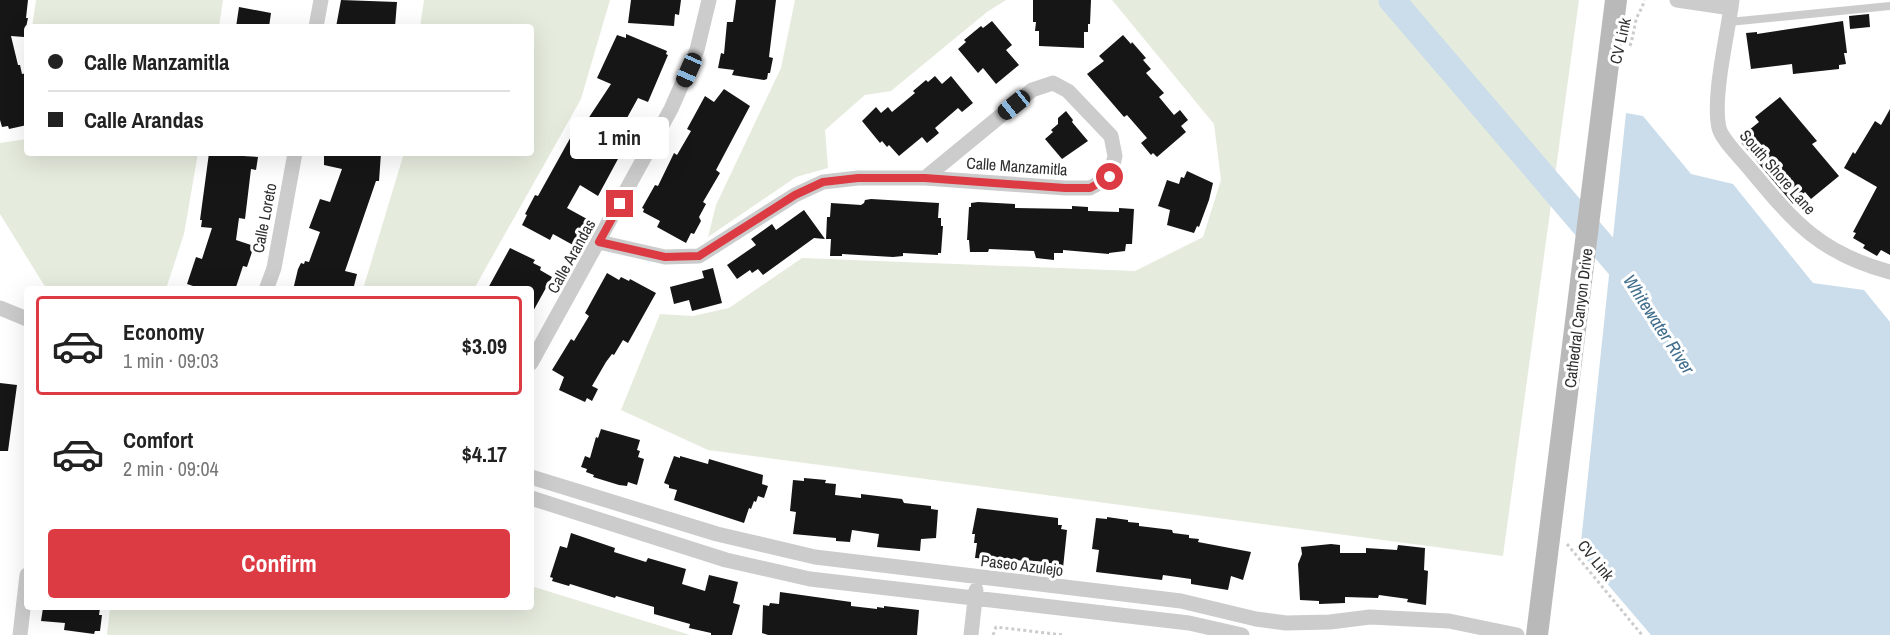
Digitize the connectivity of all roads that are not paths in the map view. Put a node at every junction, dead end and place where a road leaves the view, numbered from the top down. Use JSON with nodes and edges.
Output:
{"nodes":[{"id":1,"x":321,"y":0,"type":"edge"},
{"id":2,"x":709,"y":0,"type":"edge"},
{"id":3,"x":1616,"y":0,"type":"edge"},
{"id":4,"x":1677,"y":0,"type":"edge"},
{"id":5,"x":1890,"y":6,"type":"edge"},
{"id":6,"x":1731,"y":10,"type":"edge"},
{"id":7,"x":317,"y":24,"type":"edge"},
{"id":8,"x":294,"y":156,"type":"edge"},
{"id":9,"x":925,"y":178,"type":"junction"},
{"id":10,"x":599,"y":242,"type":"junction"},
{"id":11,"x":1890,"y":272,"type":"edge"},
{"id":12,"x":267,"y":286,"type":"edge"},
{"id":13,"x":0,"y":308,"type":"edge"},
{"id":14,"x":24,"y":318,"type":"edge"},
{"id":15,"x":534,"y":358,"type":"edge"},
{"id":16,"x":534,"y":478,"type":"edge"},
{"id":17,"x":534,"y":499,"type":"edge"},
{"id":18,"x":978,"y":578,"type":"junction"},
{"id":19,"x":976,"y":598,"type":"junction"},
{"id":20,"x":24,"y":601,"type":"edge"},
{"id":21,"x":20,"y":635,"type":"edge"},
{"id":22,"x":971,"y":635,"type":"edge"},
{"id":23,"x":1242,"y":635,"type":"edge"},
{"id":24,"x":1517,"y":635,"type":"edge"},
{"id":25,"x":1537,"y":635,"type":"edge"}],
"edges":[{"from":1,"to":7,"type":"street"},
{"from":2,"to":10,"type":"street","name":"Calle Arandas"},
{"from":3,"to":25,"type":"street","name":"Cathedral Canyon Drive"},
{"from":4,"to":6,"type":"street"},
{"from":5,"to":6,"type":"lane"},
{"from":6,"to":11,"type":"street","name":"South Shore Lane"},
{"from":8,"to":12,"type":"street","name":"Calle Loreto"},
{"from":9,"to":9,"type":"street","name":"Calle Manzamitla"},
{"from":9,"to":10,"type":"street","name":"Calle Manzamitla"},
{"from":10,"to":15,"type":"street","name":"Calle Arandas"},
{"from":13,"to":14,"type":"street"},
{"from":16,"to":18,"type":"street","name":"Paseo Azulejo"},
{"from":17,"to":19,"type":"street"},
{"from":18,"to":19,"type":"street"},
{"from":18,"to":24,"type":"street","name":"Paseo Azulejo"},
{"from":19,"to":22,"type":"street"},
{"from":19,"to":23,"type":"street"},
{"from":20,"to":21,"type":"street"}]}
